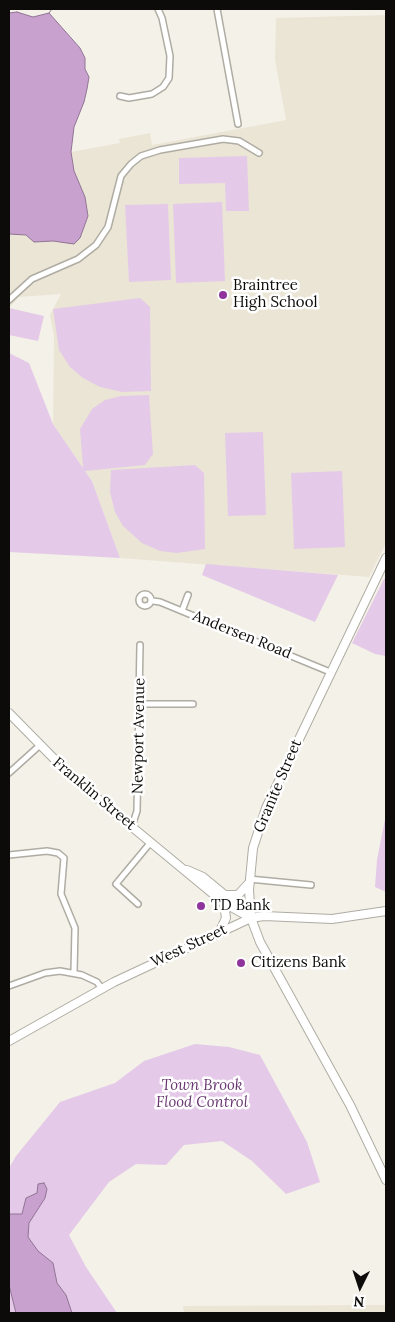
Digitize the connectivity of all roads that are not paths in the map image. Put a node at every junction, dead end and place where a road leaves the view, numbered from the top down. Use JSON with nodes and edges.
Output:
{"nodes":[{"id":1,"x":158,"y":9,"type":"edge"},
{"id":2,"x":216,"y":9,"type":"edge"},
{"id":3,"x":120,"y":96,"type":"dead end"},
{"id":4,"x":238,"y":124,"type":"dead end"},
{"id":5,"x":259,"y":153,"type":"dead end"},
{"id":6,"x":9,"y":300,"type":"edge"},
{"id":7,"x":386,"y":558,"type":"edge"},
{"id":8,"x":188,"y":595,"type":"dead end"},
{"id":9,"x":152,"y":601,"type":"dead end"},
{"id":10,"x":182,"y":611,"type":"junction"},
{"id":11,"x":140,"y":645,"type":"dead end"},
{"id":12,"x":330,"y":672,"type":"junction"},
{"id":13,"x":139,"y":704,"type":"junction"},
{"id":14,"x":193,"y":704,"type":"dead end"},
{"id":15,"x":9,"y":713,"type":"edge"},
{"id":16,"x":39,"y":746,"type":"junction"},
{"id":17,"x":9,"y":773,"type":"edge"},
{"id":18,"x":132,"y":826,"type":"junction"},
{"id":19,"x":151,"y":842,"type":"junction"},
{"id":20,"x":9,"y":854,"type":"edge"},
{"id":21,"x":249,"y":881,"type":"junction"},
{"id":22,"x":311,"y":885,"type":"dead end"},
{"id":23,"x":224,"y":899,"type":"junction"},
{"id":24,"x":138,"y":904,"type":"dead end"},
{"id":25,"x":386,"y":911,"type":"edge"},
{"id":26,"x":251,"y":918,"type":"junction"},
{"id":27,"x":218,"y":932,"type":"junction"},
{"id":28,"x":74,"y":972,"type":"junction"},
{"id":29,"x":9,"y":986,"type":"edge"},
{"id":30,"x":102,"y":989,"type":"junction"},
{"id":31,"x":9,"y":1041,"type":"edge"},
{"id":32,"x":386,"y":1180,"type":"edge"}],
"edges":[{"from":1,"to":3,"type":"street"},
{"from":2,"to":4,"type":"street"},
{"from":5,"to":6,"type":"street"},
{"from":7,"to":12,"type":"main road","name":"Granite Street"},
{"from":8,"to":10,"type":"street"},
{"from":9,"to":10,"type":"street","name":"Andersen Road"},
{"from":10,"to":12,"type":"street","name":"Andersen Road"},
{"from":11,"to":13,"type":"street","name":"Newport Avenue"},
{"from":12,"to":21,"type":"main road","name":"Granite Street"},
{"from":13,"to":14,"type":"street"},
{"from":13,"to":18,"type":"street","name":"Newport Avenue"},
{"from":15,"to":16,"type":"main road","name":"Franklin Street"},
{"from":16,"to":17,"type":"street"},
{"from":16,"to":18,"type":"main road","name":"Franklin Street"},
{"from":18,"to":19,"type":"main road","name":"Franklin Street"},
{"from":19,"to":23,"type":"main road","name":"Franklin Street"},
{"from":19,"to":24,"type":"street"},
{"from":20,"to":28,"type":"street"},
{"from":21,"to":22,"type":"street"},
{"from":21,"to":23,"type":"main road"},
{"from":21,"to":26,"type":"main road","name":"Granite Street"},
{"from":23,"to":26,"type":"main road","name":"Franklin Street"},
{"from":23,"to":27,"type":"main road"},
{"from":25,"to":26,"type":"main road","name":"West Street"},
{"from":26,"to":27,"type":"main road","name":"West Street"},
{"from":26,"to":32,"type":"main road","name":"Granite Street"},
{"from":27,"to":30,"type":"main road","name":"West Street"},
{"from":28,"to":29,"type":"street"},
{"from":28,"to":30,"type":"street"},
{"from":30,"to":31,"type":"main road","name":"West Street"}]}
